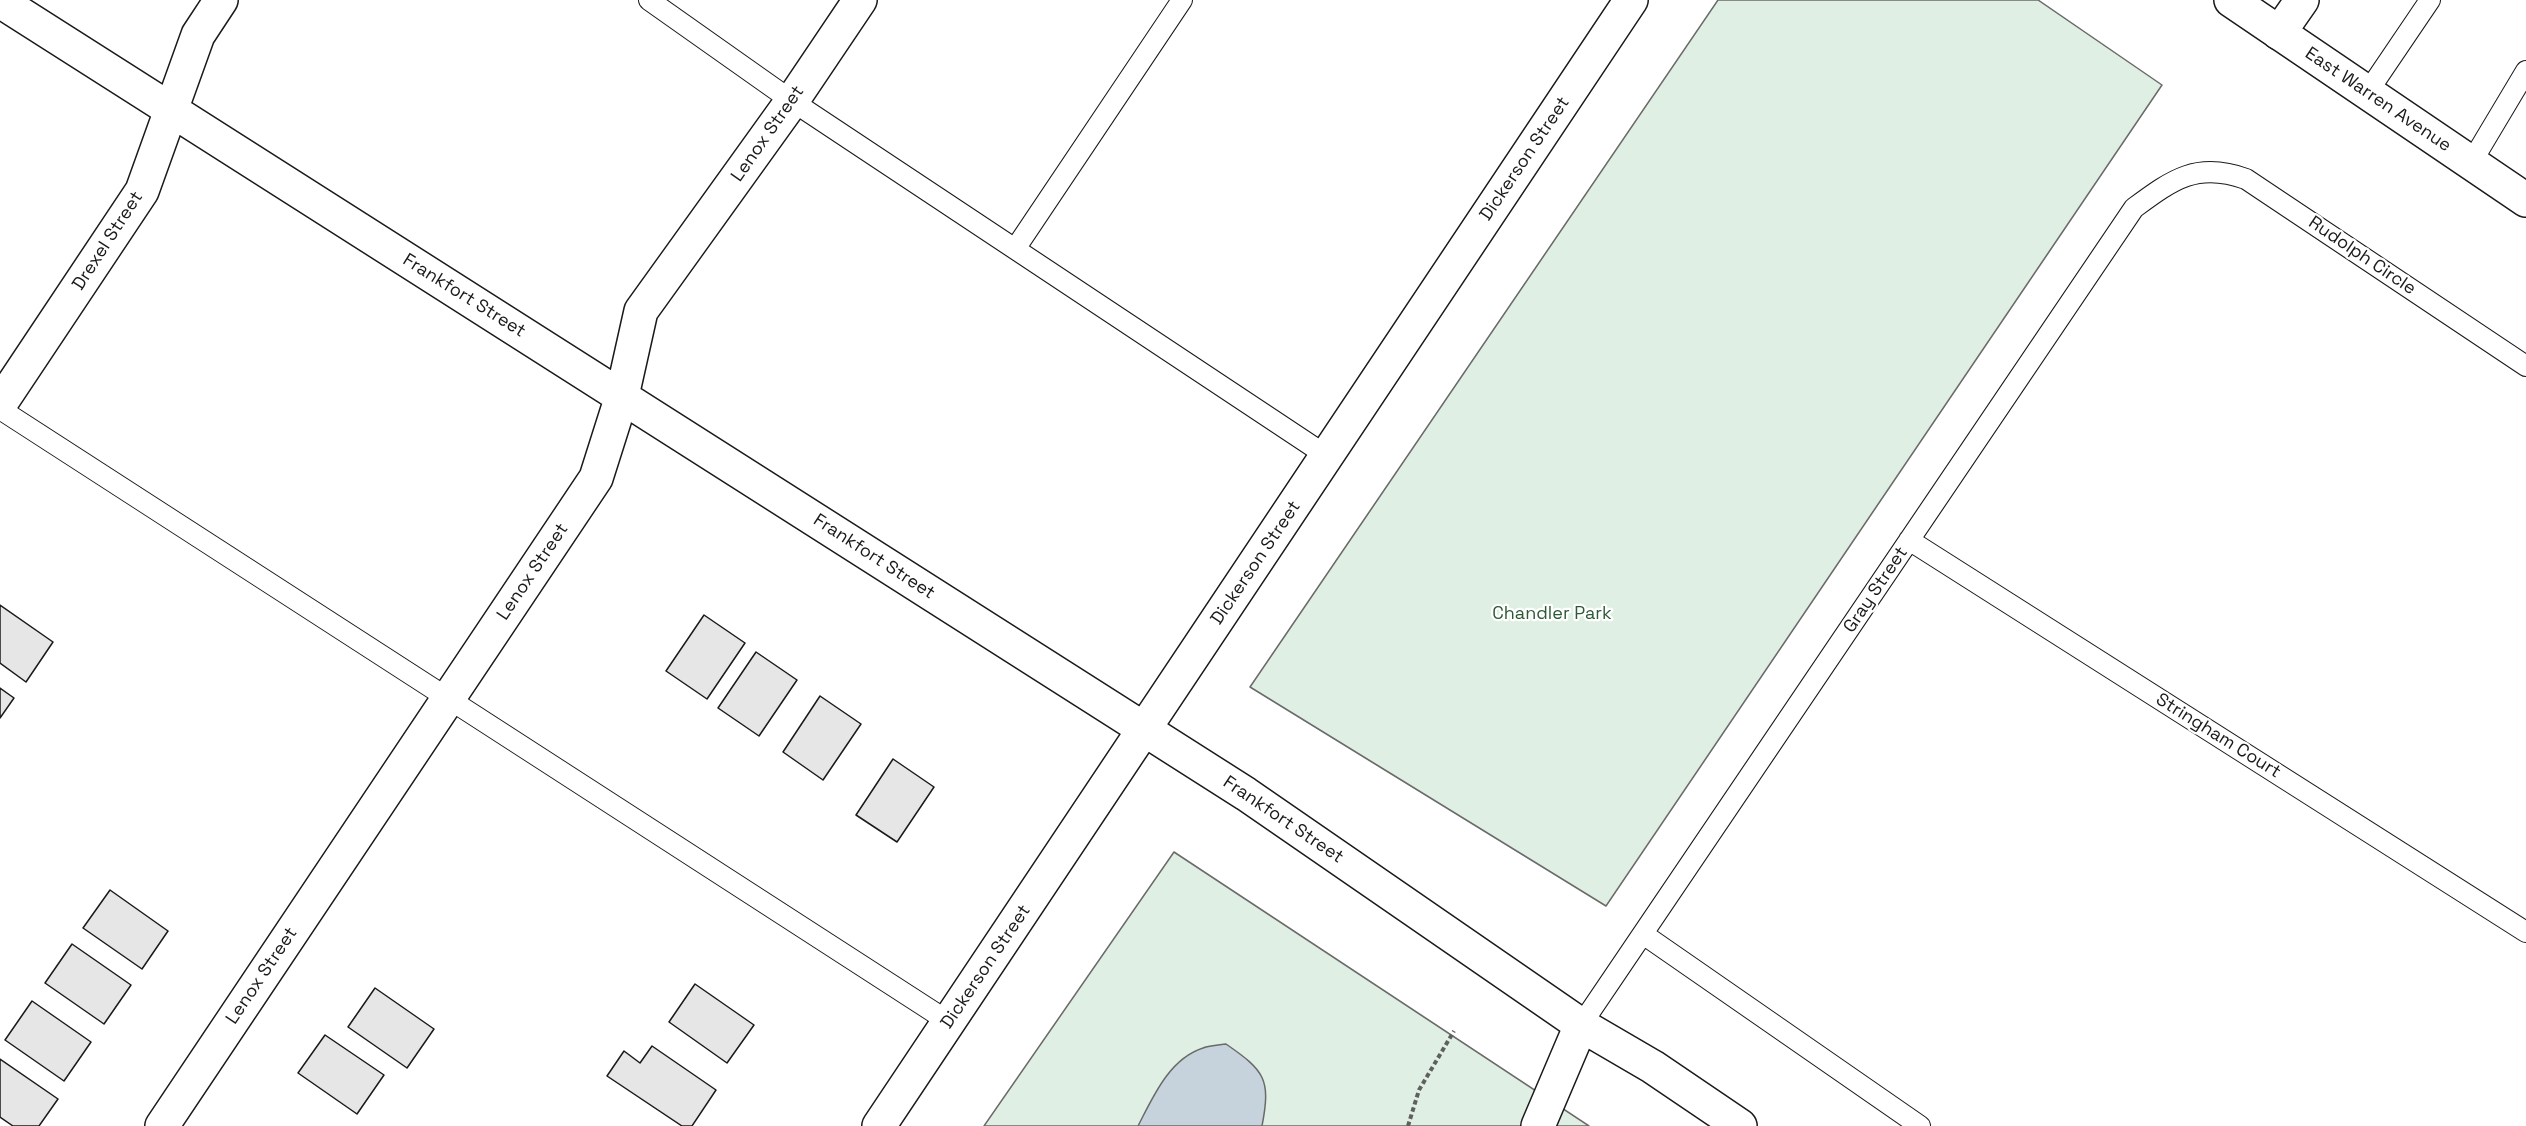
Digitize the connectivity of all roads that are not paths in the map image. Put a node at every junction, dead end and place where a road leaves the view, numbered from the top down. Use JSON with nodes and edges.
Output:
{"nodes":[{"id":1,"x":221,"y":0,"type":"edge"},
{"id":2,"x":649,"y":0,"type":"edge"},
{"id":3,"x":860,"y":0,"type":"edge"},
{"id":4,"x":1182,"y":0,"type":"edge"},
{"id":5,"x":1631,"y":0,"type":"edge"},
{"id":6,"x":2231,"y":0,"type":"edge"},
{"id":7,"x":2302,"y":0,"type":"edge"},
{"id":8,"x":2430,"y":0,"type":"edge"},
{"id":9,"x":0,"y":1,"type":"edge"},
{"id":10,"x":2279,"y":33,"type":"junction"},
{"id":11,"x":2526,"y":71,"type":"edge"},
{"id":12,"x":2367,"y":93,"type":"junction"},
{"id":13,"x":792,"y":101,"type":"junction"},
{"id":14,"x":170,"y":111,"type":"junction"},
{"id":15,"x":2471,"y":163,"type":"junction"},
{"id":16,"x":2188,"y":174,"type":"joint"},
{"id":17,"x":2526,"y":200,"type":"edge"},
{"id":18,"x":1015,"y":249,"type":"junction"},
{"id":19,"x":2526,"y":366,"type":"edge"},
{"id":20,"x":622,"y":396,"type":"junction"},
{"id":21,"x":0,"y":404,"type":"edge"},
{"id":22,"x":0,"y":409,"type":"edge"},
{"id":23,"x":1327,"y":456,"type":"junction"},
{"id":24,"x":1910,"y":540,"type":"junction"},
{"id":25,"x":449,"y":698,"type":"junction"},
{"id":26,"x":1145,"y":730,"type":"junction"},
{"id":27,"x":2523,"y":924,"type":"edge"},
{"id":28,"x":1643,"y":934,"type":"junction"},
{"id":29,"x":949,"y":1022,"type":"junction"},
{"id":30,"x":1581,"y":1025,"type":"junction"},
{"id":31,"x":162,"y":1126,"type":"edge"},
{"id":32,"x":879,"y":1126,"type":"edge"},
{"id":33,"x":1538,"y":1126,"type":"edge"},
{"id":34,"x":1740,"y":1126,"type":"edge"},
{"id":35,"x":1920,"y":1126,"type":"edge"}],
"edges":[{"from":1,"to":14,"type":"street","name":"Drexel Street"},
{"from":2,"to":13,"type":"lane"},
{"from":3,"to":13,"type":"street","name":"Lenox Street"},
{"from":4,"to":18,"type":"lane"},
{"from":5,"to":23,"type":"street","name":"Dickerson Street"},
{"from":6,"to":10,"type":"street","name":"East Warren Avenue"},
{"from":7,"to":10,"type":"street"},
{"from":8,"to":12,"type":"lane"},
{"from":9,"to":14,"type":"street","name":"Frankfort Street"},
{"from":10,"to":12,"type":"street","name":"East Warren Avenue"},
{"from":11,"to":15,"type":"lane"},
{"from":12,"to":15,"type":"street","name":"East Warren Avenue"},
{"from":13,"to":18,"type":"lane"},
{"from":13,"to":20,"type":"street","name":"Lenox Street"},
{"from":14,"to":20,"type":"street","name":"Frankfort Street"},
{"from":14,"to":21,"type":"street","name":"Drexel Street"},
{"from":15,"to":17,"type":"street","name":"East Warren Avenue"},
{"from":16,"to":19,"type":"lane","name":"Rudolph Circle"},
{"from":16,"to":24,"type":"lane","name":"Gray Street"},
{"from":18,"to":23,"type":"lane"},
{"from":20,"to":25,"type":"street","name":"Lenox Street"},
{"from":20,"to":26,"type":"street","name":"Frankfort Street"},
{"from":22,"to":25,"type":"lane"},
{"from":23,"to":26,"type":"street","name":"Dickerson Street"},
{"from":24,"to":27,"type":"lane","name":"Stringham Court"},
{"from":24,"to":28,"type":"lane","name":"Gray Street"},
{"from":25,"to":29,"type":"lane"},
{"from":25,"to":31,"type":"street","name":"Lenox Street"},
{"from":26,"to":29,"type":"street","name":"Dickerson Street"},
{"from":26,"to":30,"type":"street","name":"Frankfort Street"},
{"from":28,"to":30,"type":"lane","name":"Gray Street"},
{"from":28,"to":35,"type":"lane"},
{"from":29,"to":32,"type":"street","name":"Dickerson Street"},
{"from":30,"to":33,"type":"street"},
{"from":30,"to":34,"type":"street","name":"Frankfort Street"}]}
